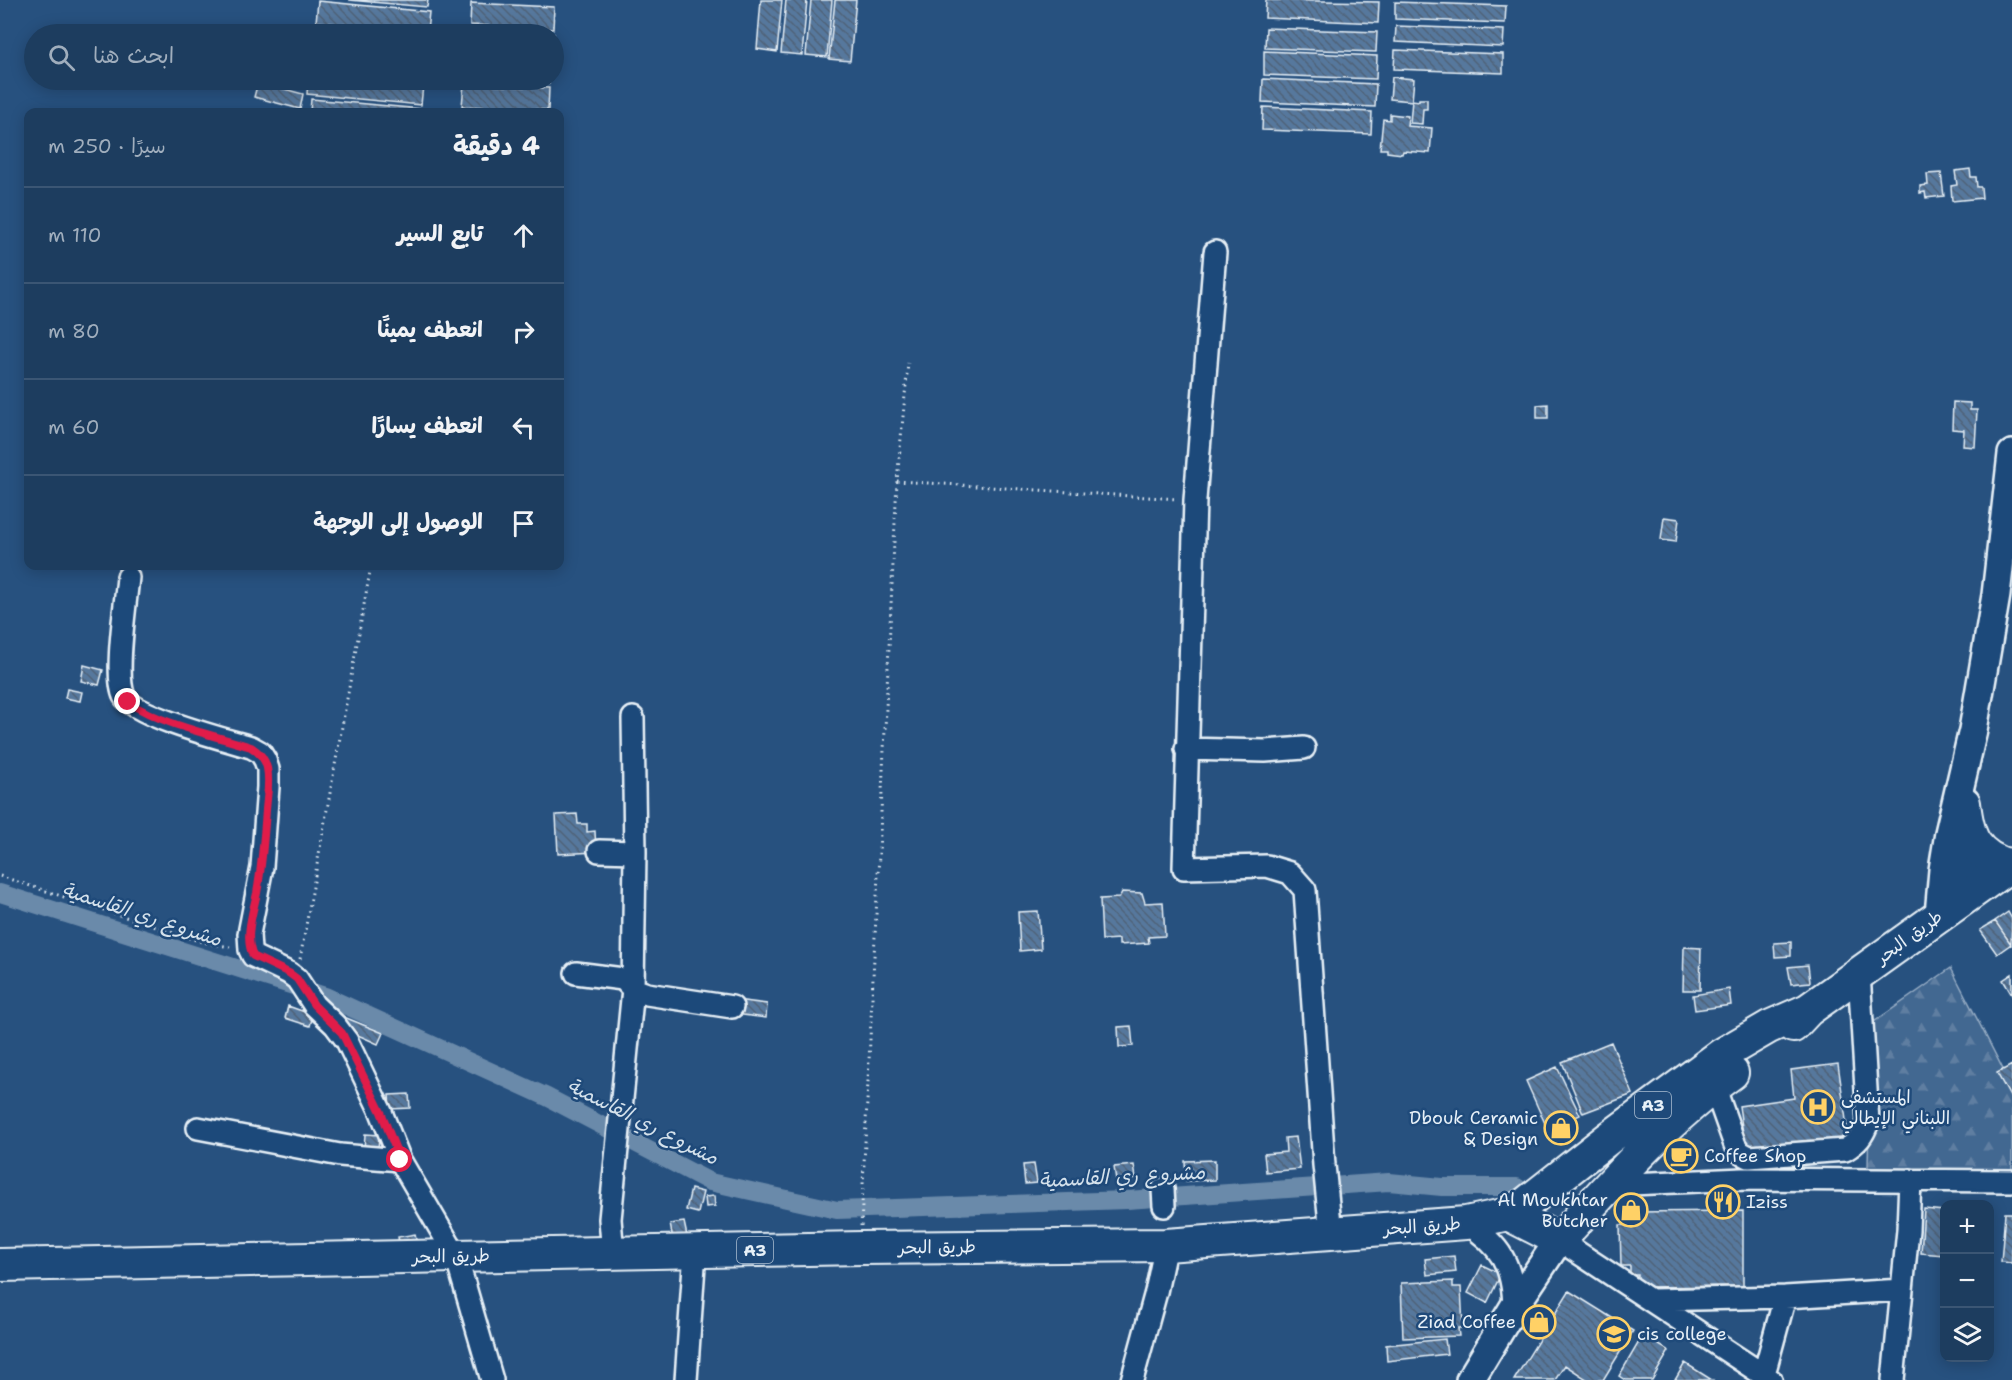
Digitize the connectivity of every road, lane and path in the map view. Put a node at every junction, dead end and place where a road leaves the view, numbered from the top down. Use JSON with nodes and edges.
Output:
{"nodes":[{"id":1,"x":1215,"y":252,"type":"dead end"},
{"id":2,"x":908,"y":363,"type":"dead end"},
{"id":3,"x":2012,"y":454,"type":"edge"},
{"id":4,"x":897,"y":481,"type":"junction"},
{"id":5,"x":1195,"y":500,"type":"junction"},
{"id":6,"x":370,"y":570,"type":"edge"},
{"id":7,"x":128,"y":577,"type":"dead end"},
{"id":8,"x":633,"y":718,"type":"dead end"},
{"id":9,"x":1186,"y":748,"type":"junction"},
{"id":10,"x":1304,"y":748,"type":"dead end"},
{"id":11,"x":1966,"y":764,"type":"junction"},
{"id":12,"x":1964,"y":803,"type":"junction"},
{"id":13,"x":599,"y":851,"type":"dead end"},
{"id":14,"x":635,"y":852,"type":"junction"},
{"id":15,"x":2011,"y":865,"type":"edge"},
{"id":16,"x":0,"y":876,"type":"edge"},
{"id":17,"x":1966,"y":897,"type":"junction"},
{"id":18,"x":1939,"y":915,"type":"junction"},
{"id":19,"x":250,"y":950,"type":"junction"},
{"id":20,"x":576,"y":973,"type":"dead end"},
{"id":21,"x":1859,"y":973,"type":"junction"},
{"id":22,"x":302,"y":987,"type":"junction"},
{"id":23,"x":633,"y":989,"type":"junction"},
{"id":24,"x":732,"y":1007,"type":"dead end"},
{"id":25,"x":1808,"y":1010,"type":"junction"},
{"id":26,"x":1714,"y":1086,"type":"junction"},
{"id":27,"x":198,"y":1128,"type":"dead end"},
{"id":28,"x":400,"y":1160,"type":"junction"},
{"id":29,"x":1910,"y":1180,"type":"junction"},
{"id":30,"x":2012,"y":1181,"type":"edge"},
{"id":31,"x":1609,"y":1185,"type":"junction"},
{"id":32,"x":1508,"y":1214,"type":"junction"},
{"id":33,"x":861,"y":1222,"type":"dead end"},
{"id":34,"x":1466,"y":1223,"type":"junction"},
{"id":35,"x":1331,"y":1233,"type":"junction"},
{"id":36,"x":1559,"y":1240,"type":"junction"},
{"id":37,"x":1166,"y":1245,"type":"junction"},
{"id":38,"x":694,"y":1251,"type":"junction"},
{"id":39,"x":613,"y":1254,"type":"junction"},
{"id":40,"x":456,"y":1256,"type":"junction"},
{"id":41,"x":0,"y":1265,"type":"edge"},
{"id":42,"x":1902,"y":1290,"type":"junction"},
{"id":43,"x":1785,"y":1297,"type":"junction"},
{"id":44,"x":1652,"y":1300,"type":"junction"},
{"id":45,"x":1514,"y":1307,"type":"junction"},
{"id":46,"x":1767,"y":1377,"type":"edge"},
{"id":47,"x":492,"y":1380,"type":"edge"},
{"id":48,"x":686,"y":1380,"type":"edge"},
{"id":49,"x":1132,"y":1380,"type":"edge"},
{"id":50,"x":1470,"y":1380,"type":"edge"},
{"id":51,"x":1893,"y":1380,"type":"edge"}],
"edges":[{"from":1,"to":5,"type":"street"},
{"from":2,"to":4,"type":"path"},
{"from":3,"to":11,"type":"main road"},
{"from":4,"to":5,"type":"path"},
{"from":4,"to":33,"type":"path"},
{"from":5,"to":9,"type":"street"},
{"from":6,"to":22,"type":"path"},
{"from":7,"to":19,"type":"street"},
{"from":8,"to":14,"type":"street"},
{"from":9,"to":10,"type":"street"},
{"from":9,"to":35,"type":"street"},
{"from":11,"to":12,"type":"main road"},
{"from":11,"to":18,"type":"main road"},
{"from":12,"to":15,"type":"highway"},
{"from":12,"to":17,"type":"main road"},
{"from":13,"to":14,"type":"street"},
{"from":14,"to":23,"type":"street"},
{"from":15,"to":17,"type":"highway","name":"طريق البحر","number":"A3"},
{"from":16,"to":19,"type":"path"},
{"from":17,"to":18,"type":"highway","name":"طريق البحر","number":"A3"},
{"from":18,"to":21,"type":"highway","name":"طريق البحر","number":"A3"},
{"from":19,"to":22,"type":"street"},
{"from":20,"to":23,"type":"street"},
{"from":21,"to":25,"type":"highway","name":"طريق البحر","number":"A3"},
{"from":21,"to":26,"type":"street"},
{"from":22,"to":28,"type":"street"},
{"from":23,"to":24,"type":"street"},
{"from":23,"to":39,"type":"street"},
{"from":25,"to":26,"type":"highway","name":"طريق البحر","number":"A3"},
{"from":25,"to":32,"type":"highway","name":"طريق البحر","number":"A3"},
{"from":26,"to":31,"type":"highway","name":"طريق البحر","number":"A3"},
{"from":27,"to":28,"type":"street"},
{"from":28,"to":40,"type":"street"},
{"from":29,"to":30,"type":"street"},
{"from":29,"to":31,"type":"street"},
{"from":29,"to":42,"type":"street"},
{"from":31,"to":36,"type":"highway","name":"طريق البحر","number":"A3"},
{"from":32,"to":34,"type":"highway","name":"طريق البحر","number":"A3"},
{"from":32,"to":36,"type":"highway"},
{"from":34,"to":35,"type":"highway","name":"طريق البحر","number":"A3"},
{"from":34,"to":45,"type":"street"},
{"from":35,"to":37,"type":"highway","name":"طريق البحر","number":"A3"},
{"from":36,"to":44,"type":"street"},
{"from":36,"to":45,"type":"main road"},
{"from":37,"to":38,"type":"highway","name":"طريق البحر","number":"A3"},
{"from":37,"to":49,"type":"street"},
{"from":38,"to":39,"type":"highway","name":"طريق البحر","number":"A3"},
{"from":38,"to":48,"type":"street"},
{"from":39,"to":40,"type":"highway","name":"طريق البحر","number":"A3"},
{"from":40,"to":41,"type":"highway","name":"طريق البحر","number":"A3"},
{"from":40,"to":47,"type":"street"},
{"from":42,"to":43,"type":"street"},
{"from":42,"to":51,"type":"street"},
{"from":43,"to":44,"type":"street"},
{"from":43,"to":46,"type":"street"},
{"from":44,"to":46,"type":"street"},
{"from":45,"to":50,"type":"main road"}]}
